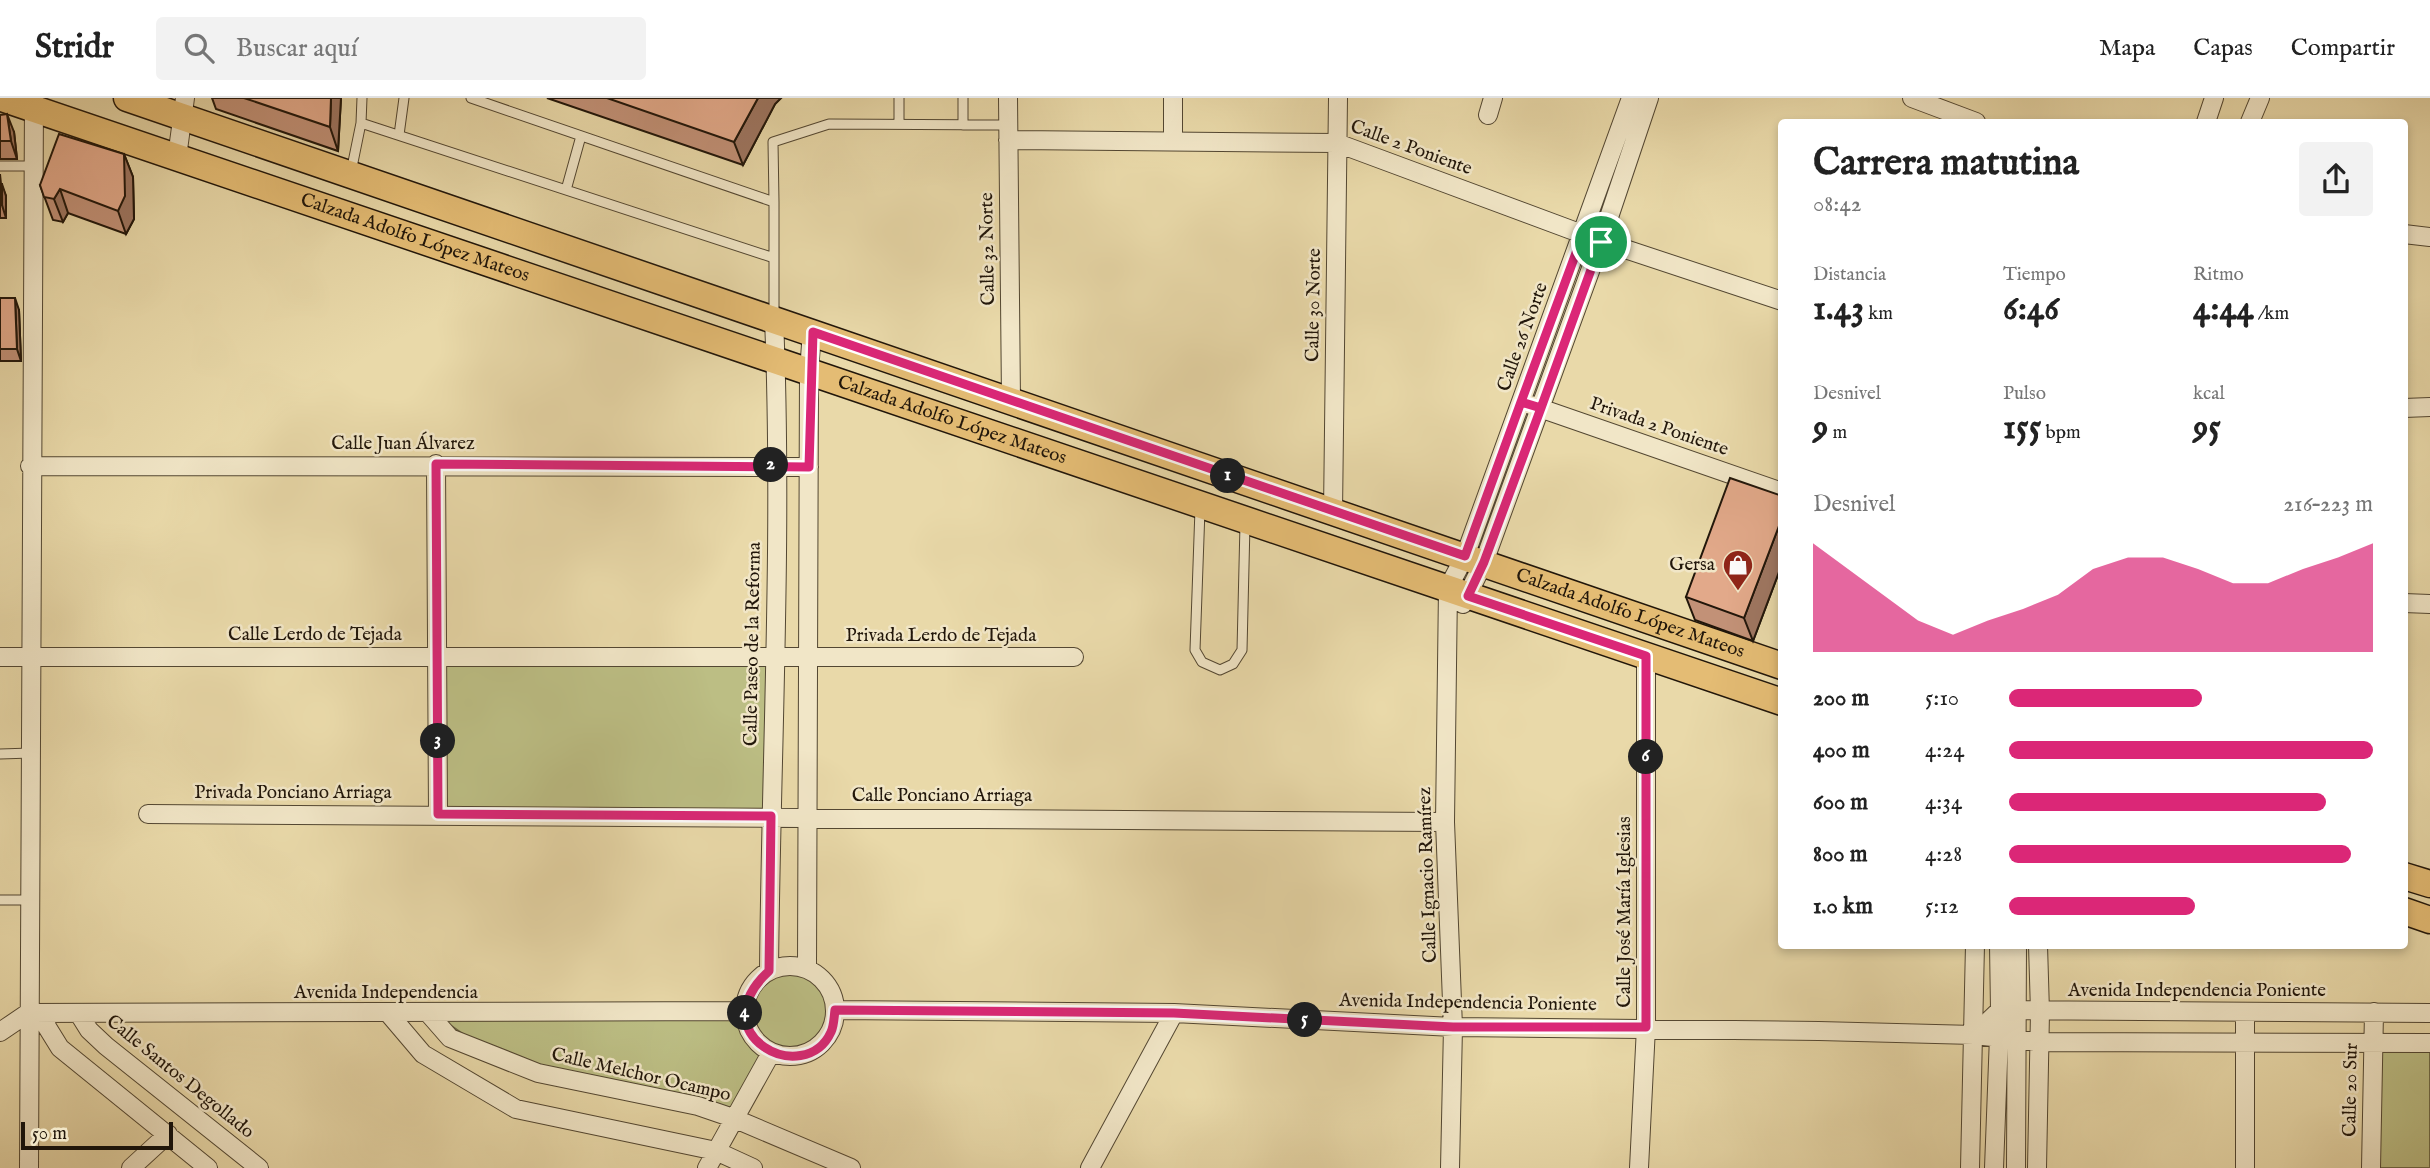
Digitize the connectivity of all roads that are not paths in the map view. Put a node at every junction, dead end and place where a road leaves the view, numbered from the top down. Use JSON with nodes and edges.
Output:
{"nodes":[{"id":1,"x":2,"y":98,"type":"edge"},
{"id":2,"x":127,"y":98,"type":"edge"},
{"id":3,"x":362,"y":98,"type":"edge"},
{"id":4,"x":404,"y":98,"type":"edge"},
{"id":5,"x":471,"y":98,"type":"edge"},
{"id":6,"x":899,"y":98,"type":"edge"},
{"id":7,"x":963,"y":98,"type":"edge"},
{"id":8,"x":1008,"y":98,"type":"edge"},
{"id":9,"x":1172,"y":98,"type":"edge"},
{"id":10,"x":1338,"y":98,"type":"edge"},
{"id":11,"x":1353,"y":98,"type":"edge"},
{"id":12,"x":1630,"y":98,"type":"edge"},
{"id":13,"x":1649,"y":98,"type":"edge"},
{"id":14,"x":1912,"y":98,"type":"edge"},
{"id":15,"x":2214,"y":98,"type":"edge"},
{"id":16,"x":2260,"y":98,"type":"edge"},
{"id":17,"x":34,"y":104,"type":"edge"},
{"id":18,"x":185,"y":108,"type":"edge"},
{"id":19,"x":1338,"y":117,"type":"junction"},
{"id":20,"x":1968,"y":119,"type":"edge"},
{"id":21,"x":2207,"y":119,"type":"edge"},
{"id":22,"x":2251,"y":119,"type":"edge"},
{"id":23,"x":360,"y":124,"type":"junction"},
{"id":24,"x":899,"y":124,"type":"junction"},
{"id":25,"x":963,"y":125,"type":"junction"},
{"id":26,"x":1008,"y":132,"type":"junction"},
{"id":27,"x":399,"y":135,"type":"junction"},
{"id":28,"x":581,"y":136,"type":"junction"},
{"id":29,"x":1173,"y":141,"type":"junction"},
{"id":30,"x":1337,"y":143,"type":"junction"},
{"id":31,"x":177,"y":157,"type":"junction"},
{"id":32,"x":0,"y":166,"type":"edge"},
{"id":33,"x":34,"y":166,"type":"junction"},
{"id":34,"x":350,"y":174,"type":"junction"},
{"id":35,"x":566,"y":190,"type":"junction"},
{"id":36,"x":774,"y":202,"type":"junction"},
{"id":37,"x":1583,"y":234,"type":"junction"},
{"id":38,"x":2408,"y":234,"type":"edge"},
{"id":39,"x":2430,"y":237,"type":"edge"},
{"id":40,"x":1601,"y":242,"type":"junction"},
{"id":41,"x":774,"y":258,"type":"junction"},
{"id":42,"x":1778,"y":300,"type":"edge"},
{"id":43,"x":774,"y":319,"type":"junction"},
{"id":44,"x":813,"y":332,"type":"junction"},
{"id":45,"x":775,"y":359,"type":"junction"},
{"id":46,"x":809,"y":371,"type":"junction"},
{"id":47,"x":1011,"y":400,"type":"junction"},
{"id":48,"x":1521,"y":402,"type":"junction"},
{"id":49,"x":2430,"y":407,"type":"edge"},
{"id":50,"x":1541,"y":408,"type":"junction"},
{"id":51,"x":2408,"y":408,"type":"edge"},
{"id":52,"x":436,"y":464,"type":"junction"},
{"id":53,"x":30,"y":466,"type":"junction"},
{"id":54,"x":776,"y":466,"type":"junction"},
{"id":55,"x":809,"y":467,"type":"junction"},
{"id":56,"x":1778,"y":491,"type":"edge"},
{"id":57,"x":1200,"y":504,"type":"junction"},
{"id":58,"x":1333,"y":513,"type":"junction"},
{"id":59,"x":1245,"y":519,"type":"junction"},
{"id":60,"x":1475,"y":559,"type":"junction"},
{"id":61,"x":1458,"y":592,"type":"junction"},
{"id":62,"x":2408,"y":603,"type":"edge"},
{"id":63,"x":2430,"y":604,"type":"edge"},
{"id":64,"x":438,"y":656,"type":"junction"},
{"id":65,"x":1646,"y":656,"type":"junction"},
{"id":66,"x":0,"y":657,"type":"edge"},
{"id":67,"x":32,"y":657,"type":"junction"},
{"id":68,"x":1074,"y":657,"type":"dead end"},
{"id":69,"x":775,"y":658,"type":"junction"},
{"id":70,"x":808,"y":658,"type":"junction"},
{"id":71,"x":1778,"y":665,"type":"edge"},
{"id":72,"x":1778,"y":701,"type":"edge"},
{"id":73,"x":31,"y":753,"type":"junction"},
{"id":74,"x":0,"y":754,"type":"edge"},
{"id":75,"x":148,"y":814,"type":"dead end"},
{"id":76,"x":438,"y":814,"type":"junction"},
{"id":77,"x":771,"y":816,"type":"junction"},
{"id":78,"x":807,"y":816,"type":"junction"},
{"id":79,"x":1445,"y":822,"type":"junction"},
{"id":80,"x":2408,"y":877,"type":"edge"},
{"id":81,"x":2430,"y":884,"type":"edge"},
{"id":82,"x":0,"y":900,"type":"edge"},
{"id":83,"x":29,"y":900,"type":"junction"},
{"id":84,"x":2408,"y":912,"type":"edge"},
{"id":85,"x":2430,"y":920,"type":"edge"},
{"id":86,"x":1975,"y":949,"type":"edge"},
{"id":87,"x":2000,"y":949,"type":"edge"},
{"id":88,"x":2017,"y":949,"type":"edge"},
{"id":89,"x":2038,"y":949,"type":"edge"},
{"id":90,"x":807,"y":969,"type":"junction"},
{"id":91,"x":769,"y":971,"type":"junction"},
{"id":92,"x":835,"y":1010,"type":"junction"},
{"id":93,"x":2009,"y":1010,"type":"junction"},
{"id":94,"x":744,"y":1011,"type":"junction"},
{"id":95,"x":2040,"y":1012,"type":"junction"},
{"id":96,"x":2374,"y":1012,"type":"junction"},
{"id":97,"x":1174,"y":1013,"type":"junction"},
{"id":98,"x":2245,"y":1013,"type":"junction"},
{"id":99,"x":2430,"y":1013,"type":"edge"},
{"id":100,"x":36,"y":1014,"type":"junction"},
{"id":101,"x":79,"y":1014,"type":"junction"},
{"id":102,"x":389,"y":1014,"type":"junction"},
{"id":103,"x":429,"y":1014,"type":"junction"},
{"id":104,"x":1453,"y":1027,"type":"junction"},
{"id":105,"x":1646,"y":1027,"type":"junction"},
{"id":106,"x":0,"y":1032,"type":"edge"},
{"id":107,"x":1974,"y":1035,"type":"junction"},
{"id":108,"x":1999,"y":1039,"type":"junction"},
{"id":109,"x":2018,"y":1041,"type":"junction"},
{"id":110,"x":2245,"y":1041,"type":"junction"},
{"id":111,"x":2040,"y":1042,"type":"junction"},
{"id":112,"x":2373,"y":1043,"type":"junction"},
{"id":113,"x":2430,"y":1043,"type":"edge"},
{"id":114,"x":771,"y":1053,"type":"junction"},
{"id":115,"x":733,"y":1118,"type":"junction"},
{"id":116,"x":169,"y":1134,"type":"junction"},
{"id":117,"x":716,"y":1151,"type":"junction"},
{"id":118,"x":29,"y":1168,"type":"edge"},
{"id":119,"x":131,"y":1168,"type":"edge"},
{"id":120,"x":208,"y":1168,"type":"edge"},
{"id":121,"x":259,"y":1168,"type":"edge"},
{"id":122,"x":707,"y":1168,"type":"edge"},
{"id":123,"x":753,"y":1168,"type":"edge"},
{"id":124,"x":851,"y":1168,"type":"edge"},
{"id":125,"x":1090,"y":1168,"type":"edge"},
{"id":126,"x":1450,"y":1168,"type":"edge"},
{"id":127,"x":1639,"y":1168,"type":"edge"},
{"id":128,"x":1970,"y":1168,"type":"edge"},
{"id":129,"x":1994,"y":1168,"type":"edge"},
{"id":130,"x":2016,"y":1168,"type":"edge"},
{"id":131,"x":2037,"y":1168,"type":"edge"},
{"id":132,"x":2245,"y":1168,"type":"edge"},
{"id":133,"x":2371,"y":1168,"type":"edge"}],
"edges":[{"from":1,"to":17,"type":"main road","name":"Calzada Adolfo López Mateos"},
{"from":2,"to":18,"type":"main road","name":"Calzada Adolfo López Mateos"},
{"from":3,"to":23,"type":"lane"},
{"from":4,"to":27,"type":"lane"},
{"from":5,"to":28,"type":"lane"},
{"from":6,"to":24,"type":"lane"},
{"from":7,"to":25,"type":"lane"},
{"from":8,"to":26,"type":"street","name":"Calle 32 Norte"},
{"from":9,"to":29,"type":"street"},
{"from":10,"to":19,"type":"street","name":"Calle 30 Norte"},
{"from":11,"to":19,"type":"street"},
{"from":12,"to":37,"type":"street","name":"Calle 26 Norte"},
{"from":13,"to":40,"type":"street","name":"Calle 26 Norte"},
{"from":14,"to":20,"type":"street"},
{"from":15,"to":21,"type":"street"},
{"from":16,"to":22,"type":"street"},
{"from":17,"to":31,"type":"main road","name":"Calzada Adolfo López Mateos"},
{"from":17,"to":33,"type":"street"},
{"from":18,"to":31,"type":"street"},
{"from":18,"to":34,"type":"main road","name":"Calzada Adolfo López Mateos"},
{"from":19,"to":30,"type":"street","name":"Calle 30 Norte"},
{"from":23,"to":27,"type":"lane"},
{"from":23,"to":34,"type":"lane"},
{"from":24,"to":25,"type":"lane"},
{"from":24,"to":36,"type":"lane"},
{"from":25,"to":26,"type":"lane"},
{"from":26,"to":29,"type":"street","name":"Calle 2 Poniente"},
{"from":26,"to":47,"type":"street","name":"Calle 32 Norte"},
{"from":27,"to":35,"type":"lane"},
{"from":28,"to":35,"type":"lane"},
{"from":28,"to":36,"type":"lane"},
{"from":29,"to":30,"type":"street","name":"Calle 2 Poniente"},
{"from":30,"to":37,"type":"street","name":"Calle 2 Poniente"},
{"from":30,"to":58,"type":"street","name":"Calle 30 Norte"},
{"from":31,"to":45,"type":"main road","name":"Calzada Adolfo López Mateos"},
{"from":32,"to":33,"type":"lane"},
{"from":33,"to":53,"type":"street"},
{"from":34,"to":43,"type":"main road","name":"Calzada Adolfo López Mateos"},
{"from":35,"to":41,"type":"lane"},
{"from":36,"to":41,"type":"lane"},
{"from":37,"to":40,"type":"street","name":"Calle 2 Poniente"},
{"from":37,"to":48,"type":"street","name":"Calle 26 Norte"},
{"from":38,"to":39,"type":"street"},
{"from":40,"to":42,"type":"street","name":"Calle 2 Poniente"},
{"from":40,"to":50,"type":"street","name":"Calle 26 Norte"},
{"from":41,"to":43,"type":"lane"},
{"from":43,"to":44,"type":"main road","name":"Calzada Adolfo López Mateos"},
{"from":43,"to":45,"type":"street","name":"Calle Paseo de la Reforma"},
{"from":44,"to":46,"type":"street"},
{"from":44,"to":47,"type":"main road","name":"Calzada Adolfo López Mateos"},
{"from":45,"to":46,"type":"main road","name":"Calzada Adolfo López Mateos"},
{"from":45,"to":54,"type":"street","name":"Calle Paseo de la Reforma"},
{"from":46,"to":55,"type":"street"},
{"from":46,"to":57,"type":"main road","name":"Calzada Adolfo López Mateos"},
{"from":47,"to":58,"type":"main road","name":"Calzada Adolfo López Mateos"},
{"from":48,"to":50,"type":"street","name":"Privada 2 Poniente"},
{"from":48,"to":60,"type":"street","name":"Calle 26 Norte"},
{"from":49,"to":51,"type":"street"},
{"from":50,"to":56,"type":"street","name":"Privada 2 Poniente"},
{"from":50,"to":60,"type":"street","name":"Calle 26 Norte"},
{"from":52,"to":53,"type":"street","name":"Calle Juan Álvarez"},
{"from":52,"to":54,"type":"street","name":"Calle Juan Álvarez"},
{"from":52,"to":64,"type":"street"},
{"from":53,"to":67,"type":"street"},
{"from":54,"to":55,"type":"street","name":"Calle Juan Álvarez"},
{"from":54,"to":69,"type":"street","name":"Calle Paseo de la Reforma"},
{"from":55,"to":70,"type":"street"},
{"from":57,"to":59,"type":"main road","name":"Calzada Adolfo López Mateos"},
{"from":57,"to":59,"type":"lane"},
{"from":58,"to":60,"type":"main road","name":"Calzada Adolfo López Mateos"},
{"from":59,"to":61,"type":"main road","name":"Calzada Adolfo López Mateos"},
{"from":60,"to":61,"type":"street","name":"Calle 26 Norte"},
{"from":60,"to":71,"type":"main road","name":"Calzada Adolfo López Mateos"},
{"from":61,"to":65,"type":"main road","name":"Calzada Adolfo López Mateos"},
{"from":61,"to":79,"type":"street","name":"Calle Ignacio Ramírez"},
{"from":62,"to":63,"type":"street"},
{"from":64,"to":67,"type":"street","name":"Calle Lerdo de Tejada"},
{"from":64,"to":69,"type":"street","name":"Calle Lerdo de Tejada"},
{"from":64,"to":76,"type":"street"},
{"from":65,"to":72,"type":"main road","name":"Calzada Adolfo López Mateos"},
{"from":65,"to":105,"type":"street","name":"Calle José María Iglesias"},
{"from":66,"to":67,"type":"street","name":"Calle Lerdo de Tejada"},
{"from":67,"to":73,"type":"street"},
{"from":68,"to":70,"type":"street","name":"Privada Lerdo de Tejada"},
{"from":69,"to":70,"type":"street","name":"Calle Lerdo de Tejada"},
{"from":69,"to":77,"type":"street","name":"Calle Paseo de la Reforma"},
{"from":70,"to":78,"type":"street"},
{"from":73,"to":74,"type":"lane"},
{"from":73,"to":83,"type":"street"},
{"from":75,"to":76,"type":"street","name":"Privada Ponciano Arriaga"},
{"from":76,"to":77,"type":"street","name":"Calle Ponciano Arriaga"},
{"from":77,"to":78,"type":"street","name":"Calle Ponciano Arriaga"},
{"from":77,"to":91,"type":"street","name":"Calle Paseo de la Reforma"},
{"from":78,"to":79,"type":"street","name":"Calle Ponciano Arriaga"},
{"from":78,"to":90,"type":"street"},
{"from":79,"to":104,"type":"street","name":"Calle Ignacio Ramírez"},
{"from":80,"to":81,"type":"main road"},
{"from":82,"to":83,"type":"lane"},
{"from":83,"to":100,"type":"street"},
{"from":84,"to":85,"type":"main road"},
{"from":86,"to":107,"type":"street"},
{"from":87,"to":93,"type":"street"},
{"from":88,"to":93,"type":"street"},
{"from":89,"to":95,"type":"street"},
{"from":90,"to":91,"type":"street"},
{"from":90,"to":92,"type":"street"},
{"from":91,"to":94,"type":"street"},
{"from":92,"to":97,"type":"street","name":"Avenida Independencia Poniente"},
{"from":92,"to":114,"type":"street"},
{"from":93,"to":95,"type":"street","name":"Avenida Independencia Poniente"},
{"from":93,"to":107,"type":"street"},
{"from":93,"to":108,"type":"street"},
{"from":93,"to":109,"type":"street"},
{"from":94,"to":103,"type":"street","name":"Avenida Independencia"},
{"from":94,"to":114,"type":"street"},
{"from":95,"to":98,"type":"street","name":"Avenida Independencia Poniente"},
{"from":95,"to":111,"type":"street"},
{"from":96,"to":98,"type":"street","name":"Avenida Independencia Poniente"},
{"from":96,"to":99,"type":"street","name":"Avenida Independencia Poniente"},
{"from":96,"to":112,"type":"street","name":"Calle 20 Sur"},
{"from":97,"to":104,"type":"street","name":"Avenida Independencia Poniente"},
{"from":97,"to":125,"type":"street"},
{"from":98,"to":110,"type":"street"},
{"from":100,"to":101,"type":"street","name":"Avenida Independencia"},
{"from":100,"to":106,"type":"street"},
{"from":100,"to":116,"type":"street"},
{"from":100,"to":118,"type":"street"},
{"from":101,"to":102,"type":"street","name":"Avenida Independencia"},
{"from":101,"to":121,"type":"street","name":"Calle Santos Degollado"},
{"from":102,"to":103,"type":"street","name":"Avenida Independencia"},
{"from":102,"to":117,"type":"street"},
{"from":103,"to":115,"type":"street","name":"Calle Melchor Ocampo"},
{"from":104,"to":105,"type":"street","name":"Avenida Independencia Poniente"},
{"from":104,"to":126,"type":"street","name":"Calle Ignacio Ramírez"},
{"from":105,"to":107,"type":"street","name":"Avenida Independencia Poniente"},
{"from":105,"to":127,"type":"street","name":"Calle José María Iglesias"},
{"from":107,"to":108,"type":"street","name":"Avenida Independencia Poniente"},
{"from":107,"to":128,"type":"street"},
{"from":108,"to":109,"type":"street","name":"Avenida Independencia Poniente"},
{"from":108,"to":129,"type":"street"},
{"from":109,"to":111,"type":"street","name":"Avenida Independencia Poniente"},
{"from":109,"to":130,"type":"street"},
{"from":110,"to":111,"type":"street","name":"Avenida Independencia Poniente"},
{"from":110,"to":112,"type":"street","name":"Avenida Independencia Poniente"},
{"from":110,"to":132,"type":"street"},
{"from":111,"to":131,"type":"street"},
{"from":112,"to":113,"type":"street","name":"Avenida Independencia Poniente"},
{"from":112,"to":133,"type":"street","name":"Calle 20 Sur"},
{"from":114,"to":115,"type":"street"},
{"from":115,"to":117,"type":"street"},
{"from":115,"to":124,"type":"street","name":"Calle Melchor Ocampo"},
{"from":116,"to":119,"type":"street"},
{"from":116,"to":120,"type":"street"},
{"from":117,"to":122,"type":"street"},
{"from":117,"to":123,"type":"street"}]}
